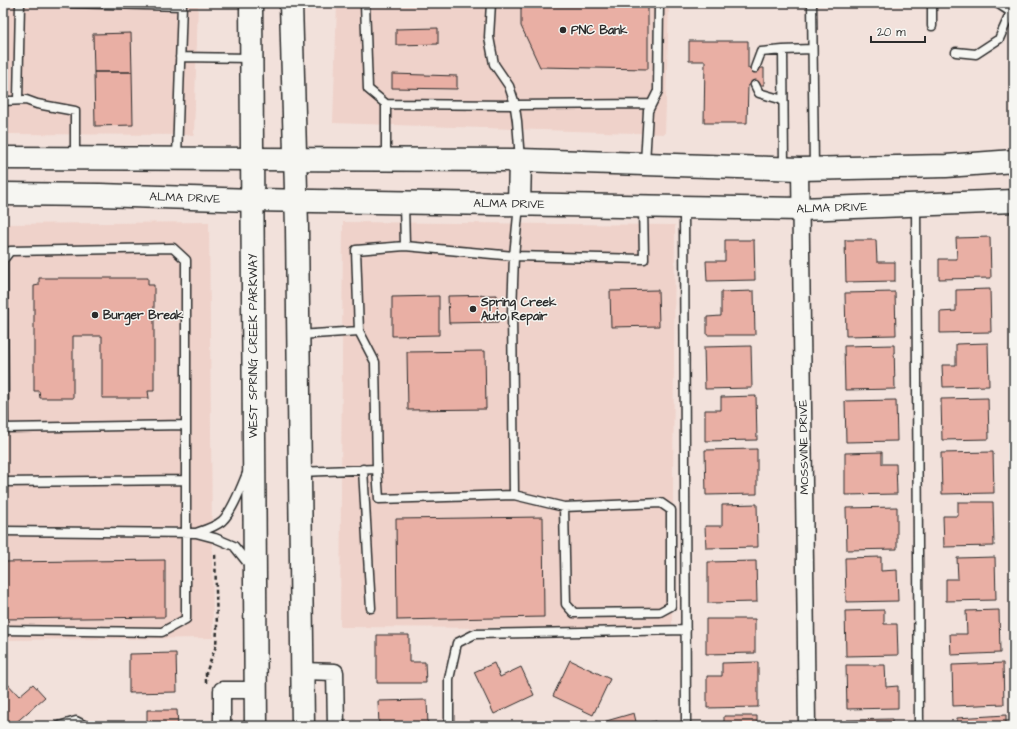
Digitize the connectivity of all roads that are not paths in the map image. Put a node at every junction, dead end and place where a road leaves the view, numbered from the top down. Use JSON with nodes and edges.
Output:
{"nodes":[{"id":1,"x":20,"y":3,"type":"edge"},
{"id":2,"x":68,"y":3,"type":"edge"},
{"id":3,"x":251,"y":3,"type":"edge"},
{"id":4,"x":291,"y":3,"type":"edge"},
{"id":5,"x":364,"y":3,"type":"edge"},
{"id":6,"x":491,"y":3,"type":"edge"},
{"id":7,"x":659,"y":3,"type":"edge"},
{"id":8,"x":812,"y":3,"type":"edge"},
{"id":9,"x":932,"y":3,"type":"edge"},
{"id":10,"x":997,"y":3,"type":"edge"},
{"id":11,"x":182,"y":5,"type":"edge"},
{"id":12,"x":1013,"y":10,"type":"edge"},
{"id":13,"x":932,"y":26,"type":"dead end"},
{"id":14,"x":812,"y":49,"type":"junction"},
{"id":15,"x":783,"y":50,"type":"junction"},
{"id":16,"x":956,"y":52,"type":"dead end"},
{"id":17,"x":180,"y":57,"type":"junction"},
{"id":18,"x":252,"y":58,"type":"junction"},
{"id":19,"x":755,"y":68,"type":"dead end"},
{"id":20,"x":755,"y":85,"type":"dead end"},
{"id":21,"x":18,"y":100,"type":"junction"},
{"id":22,"x":783,"y":100,"type":"junction"},
{"id":23,"x":3,"y":101,"type":"edge"},
{"id":24,"x":386,"y":104,"type":"junction"},
{"id":25,"x":652,"y":104,"type":"junction"},
{"id":26,"x":515,"y":105,"type":"junction"},
{"id":27,"x":3,"y":158,"type":"edge"},
{"id":28,"x":75,"y":158,"type":"junction"},
{"id":29,"x":177,"y":158,"type":"junction"},
{"id":30,"x":252,"y":158,"type":"junction"},
{"id":31,"x":295,"y":158,"type":"junction"},
{"id":32,"x":386,"y":159,"type":"junction"},
{"id":33,"x":520,"y":160,"type":"junction"},
{"id":34,"x":1014,"y":161,"type":"edge"},
{"id":35,"x":644,"y":164,"type":"junction"},
{"id":36,"x":799,"y":168,"type":"junction"},
{"id":37,"x":3,"y":194,"type":"edge"},
{"id":38,"x":252,"y":200,"type":"junction"},
{"id":39,"x":297,"y":201,"type":"junction"},
{"id":40,"x":1014,"y":201,"type":"edge"},
{"id":41,"x":404,"y":203,"type":"junction"},
{"id":42,"x":519,"y":205,"type":"junction"},
{"id":43,"x":916,"y":205,"type":"junction"},
{"id":44,"x":643,"y":207,"type":"junction"},
{"id":45,"x":684,"y":207,"type":"junction"},
{"id":46,"x":801,"y":209,"type":"junction"},
{"id":47,"x":405,"y":246,"type":"junction"},
{"id":48,"x":514,"y":256,"type":"junction"},
{"id":49,"x":359,"y":331,"type":"junction"},
{"id":50,"x":298,"y":335,"type":"junction"},
{"id":51,"x":186,"y":425,"type":"junction"},
{"id":52,"x":4,"y":428,"type":"edge"},
{"id":53,"x":253,"y":460,"type":"junction"},
{"id":54,"x":363,"y":469,"type":"junction"},
{"id":55,"x":377,"y":469,"type":"junction"},
{"id":56,"x":300,"y":472,"type":"junction"},
{"id":57,"x":186,"y":480,"type":"junction"},
{"id":58,"x":3,"y":482,"type":"edge"},
{"id":59,"x":514,"y":495,"type":"junction"},
{"id":60,"x":564,"y":507,"type":"junction"},
{"id":61,"x":3,"y":532,"type":"edge"},
{"id":62,"x":186,"y":533,"type":"junction"},
{"id":63,"x":196,"y":533,"type":"junction"},
{"id":64,"x":256,"y":574,"type":"junction"},
{"id":65,"x":371,"y":608,"type":"dead end"},
{"id":66,"x":3,"y":630,"type":"edge"},
{"id":67,"x":686,"y":630,"type":"junction"},
{"id":68,"x":302,"y":671,"type":"junction"},
{"id":69,"x":255,"y":690,"type":"junction"},
{"id":70,"x":59,"y":726,"type":"edge"},
{"id":71,"x":86,"y":726,"type":"edge"},
{"id":72,"x":222,"y":726,"type":"edge"},
{"id":73,"x":256,"y":726,"type":"edge"},
{"id":74,"x":303,"y":726,"type":"edge"},
{"id":75,"x":336,"y":726,"type":"edge"},
{"id":76,"x":449,"y":726,"type":"edge"},
{"id":77,"x":686,"y":726,"type":"edge"},
{"id":78,"x":807,"y":726,"type":"edge"},
{"id":79,"x":919,"y":726,"type":"edge"}],
"edges":[{"from":1,"to":21,"type":"lane"},
{"from":2,"to":11,"type":"lane"},
{"from":3,"to":18,"type":"main road","name":"WEST SPRING CREEK PARKWAY"},
{"from":4,"to":31,"type":"main road"},
{"from":5,"to":24,"type":"lane"},
{"from":6,"to":26,"type":"lane"},
{"from":7,"to":25,"type":"lane"},
{"from":8,"to":14,"type":"lane"},
{"from":9,"to":13,"type":"lane"},
{"from":10,"to":12,"type":"lane"},
{"from":11,"to":17,"type":"lane"},
{"from":12,"to":16,"type":"lane"},
{"from":14,"to":15,"type":"lane"},
{"from":14,"to":36,"type":"lane"},
{"from":15,"to":19,"type":"lane"},
{"from":15,"to":22,"type":"lane"},
{"from":17,"to":18,"type":"lane"},
{"from":17,"to":29,"type":"lane"},
{"from":18,"to":30,"type":"main road","name":"WEST SPRING CREEK PARKWAY"},
{"from":20,"to":22,"type":"lane"},
{"from":21,"to":23,"type":"lane"},
{"from":21,"to":28,"type":"lane"},
{"from":22,"to":36,"type":"lane"},
{"from":24,"to":26,"type":"lane"},
{"from":24,"to":32,"type":"lane"},
{"from":25,"to":26,"type":"lane"},
{"from":25,"to":35,"type":"lane"},
{"from":26,"to":33,"type":"lane"},
{"from":27,"to":28,"type":"main road"},
{"from":28,"to":29,"type":"main road"},
{"from":29,"to":30,"type":"main road"},
{"from":30,"to":31,"type":"main road"},
{"from":30,"to":38,"type":"main road","name":"WEST SPRING CREEK PARKWAY"},
{"from":31,"to":32,"type":"main road"},
{"from":31,"to":39,"type":"main road"},
{"from":32,"to":33,"type":"main road"},
{"from":33,"to":35,"type":"main road"},
{"from":33,"to":42,"type":"main road"},
{"from":34,"to":36,"type":"main road"},
{"from":35,"to":36,"type":"main road"},
{"from":36,"to":46,"type":"street","name":"MOSSVINE DRIVE"},
{"from":37,"to":38,"type":"main road","name":"ALMA DRIVE"},
{"from":38,"to":39,"type":"main road","name":"ALMA DRIVE"},
{"from":38,"to":53,"type":"main road","name":"WEST SPRING CREEK PARKWAY"},
{"from":39,"to":41,"type":"main road","name":"ALMA DRIVE"},
{"from":39,"to":50,"type":"main road"},
{"from":40,"to":43,"type":"main road","name":"ALMA DRIVE"},
{"from":41,"to":42,"type":"main road","name":"ALMA DRIVE"},
{"from":41,"to":47,"type":"lane"},
{"from":42,"to":44,"type":"main road","name":"ALMA DRIVE"},
{"from":42,"to":48,"type":"lane"},
{"from":43,"to":46,"type":"main road","name":"ALMA DRIVE"},
{"from":43,"to":79,"type":"lane"},
{"from":44,"to":45,"type":"main road","name":"ALMA DRIVE"},
{"from":44,"to":48,"type":"lane"},
{"from":45,"to":46,"type":"main road","name":"ALMA DRIVE"},
{"from":45,"to":67,"type":"lane"},
{"from":46,"to":78,"type":"street","name":"MOSSVINE DRIVE"},
{"from":47,"to":48,"type":"lane"},
{"from":47,"to":49,"type":"lane"},
{"from":48,"to":59,"type":"lane"},
{"from":49,"to":50,"type":"lane"},
{"from":49,"to":55,"type":"lane"},
{"from":50,"to":56,"type":"main road"},
{"from":51,"to":52,"type":"lane"},
{"from":51,"to":52,"type":"lane"},
{"from":51,"to":57,"type":"lane"},
{"from":53,"to":63,"type":"lane"},
{"from":53,"to":64,"type":"main road","name":"WEST SPRING CREEK PARKWAY"},
{"from":54,"to":55,"type":"lane"},
{"from":54,"to":56,"type":"lane"},
{"from":54,"to":65,"type":"lane"},
{"from":55,"to":59,"type":"lane"},
{"from":56,"to":68,"type":"main road"},
{"from":57,"to":58,"type":"lane"},
{"from":57,"to":62,"type":"lane"},
{"from":59,"to":60,"type":"lane"},
{"from":60,"to":60,"type":"lane"},
{"from":61,"to":62,"type":"lane"},
{"from":62,"to":63,"type":"lane"},
{"from":62,"to":66,"type":"lane"},
{"from":63,"to":64,"type":"lane"},
{"from":64,"to":69,"type":"main road","name":"WEST SPRING CREEK PARKWAY"},
{"from":67,"to":76,"type":"lane"},
{"from":67,"to":77,"type":"lane"},
{"from":68,"to":74,"type":"main road"},
{"from":68,"to":75,"type":"street"},
{"from":69,"to":72,"type":"street"},
{"from":69,"to":73,"type":"main road","name":"WEST SPRING CREEK PARKWAY"},
{"from":70,"to":71,"type":"lane"}]}
